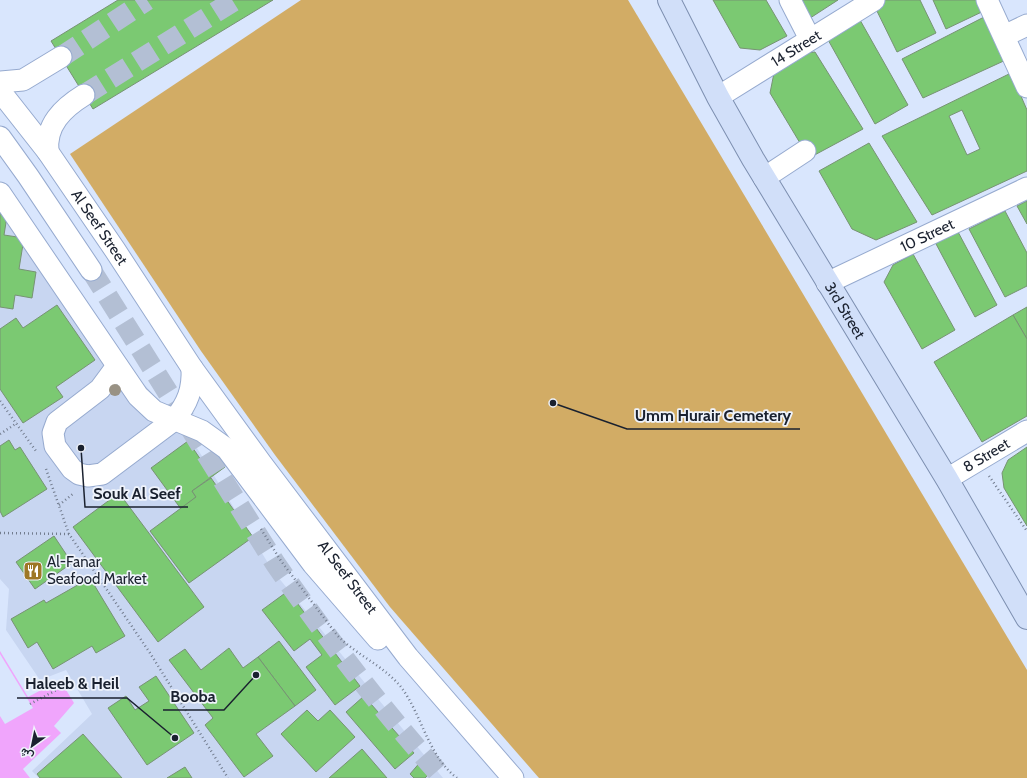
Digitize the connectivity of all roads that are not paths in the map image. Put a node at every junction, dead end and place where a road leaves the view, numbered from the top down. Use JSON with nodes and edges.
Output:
{"nodes":[{"id":1,"x":669,"y":0,"type":"edge"},
{"id":2,"x":790,"y":0,"type":"edge"},
{"id":3,"x":874,"y":0,"type":"edge"},
{"id":4,"x":987,"y":0,"type":"edge"},
{"id":5,"x":1027,"y":25,"type":"edge"},
{"id":6,"x":1004,"y":36,"type":"junction"},
{"id":7,"x":810,"y":39,"type":"junction"},
{"id":8,"x":60,"y":57,"type":"tunnel mouth"},
{"id":9,"x":0,"y":82,"type":"edge"},
{"id":10,"x":1027,"y":87,"type":"edge"},
{"id":11,"x":0,"y":91,"type":"edge"},
{"id":12,"x":84,"y":95,"type":"tunnel mouth"},
{"id":13,"x":718,"y":97,"type":"junction"},
{"id":14,"x":0,"y":127,"type":"edge"},
{"id":15,"x":0,"y":137,"type":"edge"},
{"id":16,"x":805,"y":151,"type":"dead end"},
{"id":17,"x":48,"y":152,"type":"junction"},
{"id":18,"x":28,"y":176,"type":"junction"},
{"id":19,"x":764,"y":178,"type":"junction"},
{"id":20,"x":1027,"y":188,"type":"edge"},
{"id":21,"x":0,"y":193,"type":"edge"},
{"id":22,"x":91,"y":270,"type":"tunnel mouth"},
{"id":23,"x":827,"y":283,"type":"junction"},
{"id":24,"x":117,"y":366,"type":"junction"},
{"id":25,"x":192,"y":368,"type":"junction"},
{"id":26,"x":174,"y":420,"type":"junction"},
{"id":27,"x":1027,"y":431,"type":"edge"},
{"id":28,"x":947,"y":479,"type":"junction"},
{"id":29,"x":1027,"y":618,"type":"edge"},
{"id":30,"x":498,"y":778,"type":"edge"},
{"id":31,"x":513,"y":778,"type":"edge"}],
"edges":[{"from":1,"to":13,"type":"main road","name":"3rd Street"},
{"from":2,"to":7,"type":"street"},
{"from":3,"to":7,"type":"street","name":"14 Street"},
{"from":4,"to":6,"type":"street"},
{"from":5,"to":6,"type":"street"},
{"from":6,"to":10,"type":"street"},
{"from":7,"to":13,"type":"street","name":"14 Street"},
{"from":8,"to":9,"type":"street"},
{"from":11,"to":17,"type":"street","name":"Al Seef Street"},
{"from":12,"to":17,"type":"street"},
{"from":13,"to":19,"type":"main road","name":"3rd Street"},
{"from":14,"to":18,"type":"street"},
{"from":15,"to":18,"type":"street","name":"Al Seef Street"},
{"from":16,"to":19,"type":"street"},
{"from":17,"to":25,"type":"street","name":"Al Seef Street"},
{"from":18,"to":22,"type":"street","name":"Al Seef Street"},
{"from":19,"to":23,"type":"main road","name":"3rd Street"},
{"from":20,"to":23,"type":"street","name":"10 Street"},
{"from":21,"to":24,"type":"street","name":"Al Seef Street"},
{"from":23,"to":28,"type":"main road","name":"3rd Street"},
{"from":24,"to":26,"type":"street","name":"Al Seef Street"},
{"from":24,"to":26,"type":"street"},
{"from":25,"to":26,"type":"street"},
{"from":25,"to":31,"type":"street","name":"Al Seef Street"},
{"from":26,"to":30,"type":"street","name":"Al Seef Street"},
{"from":27,"to":28,"type":"street","name":"8 Street"},
{"from":28,"to":29,"type":"main road","name":"3rd Street"}]}
